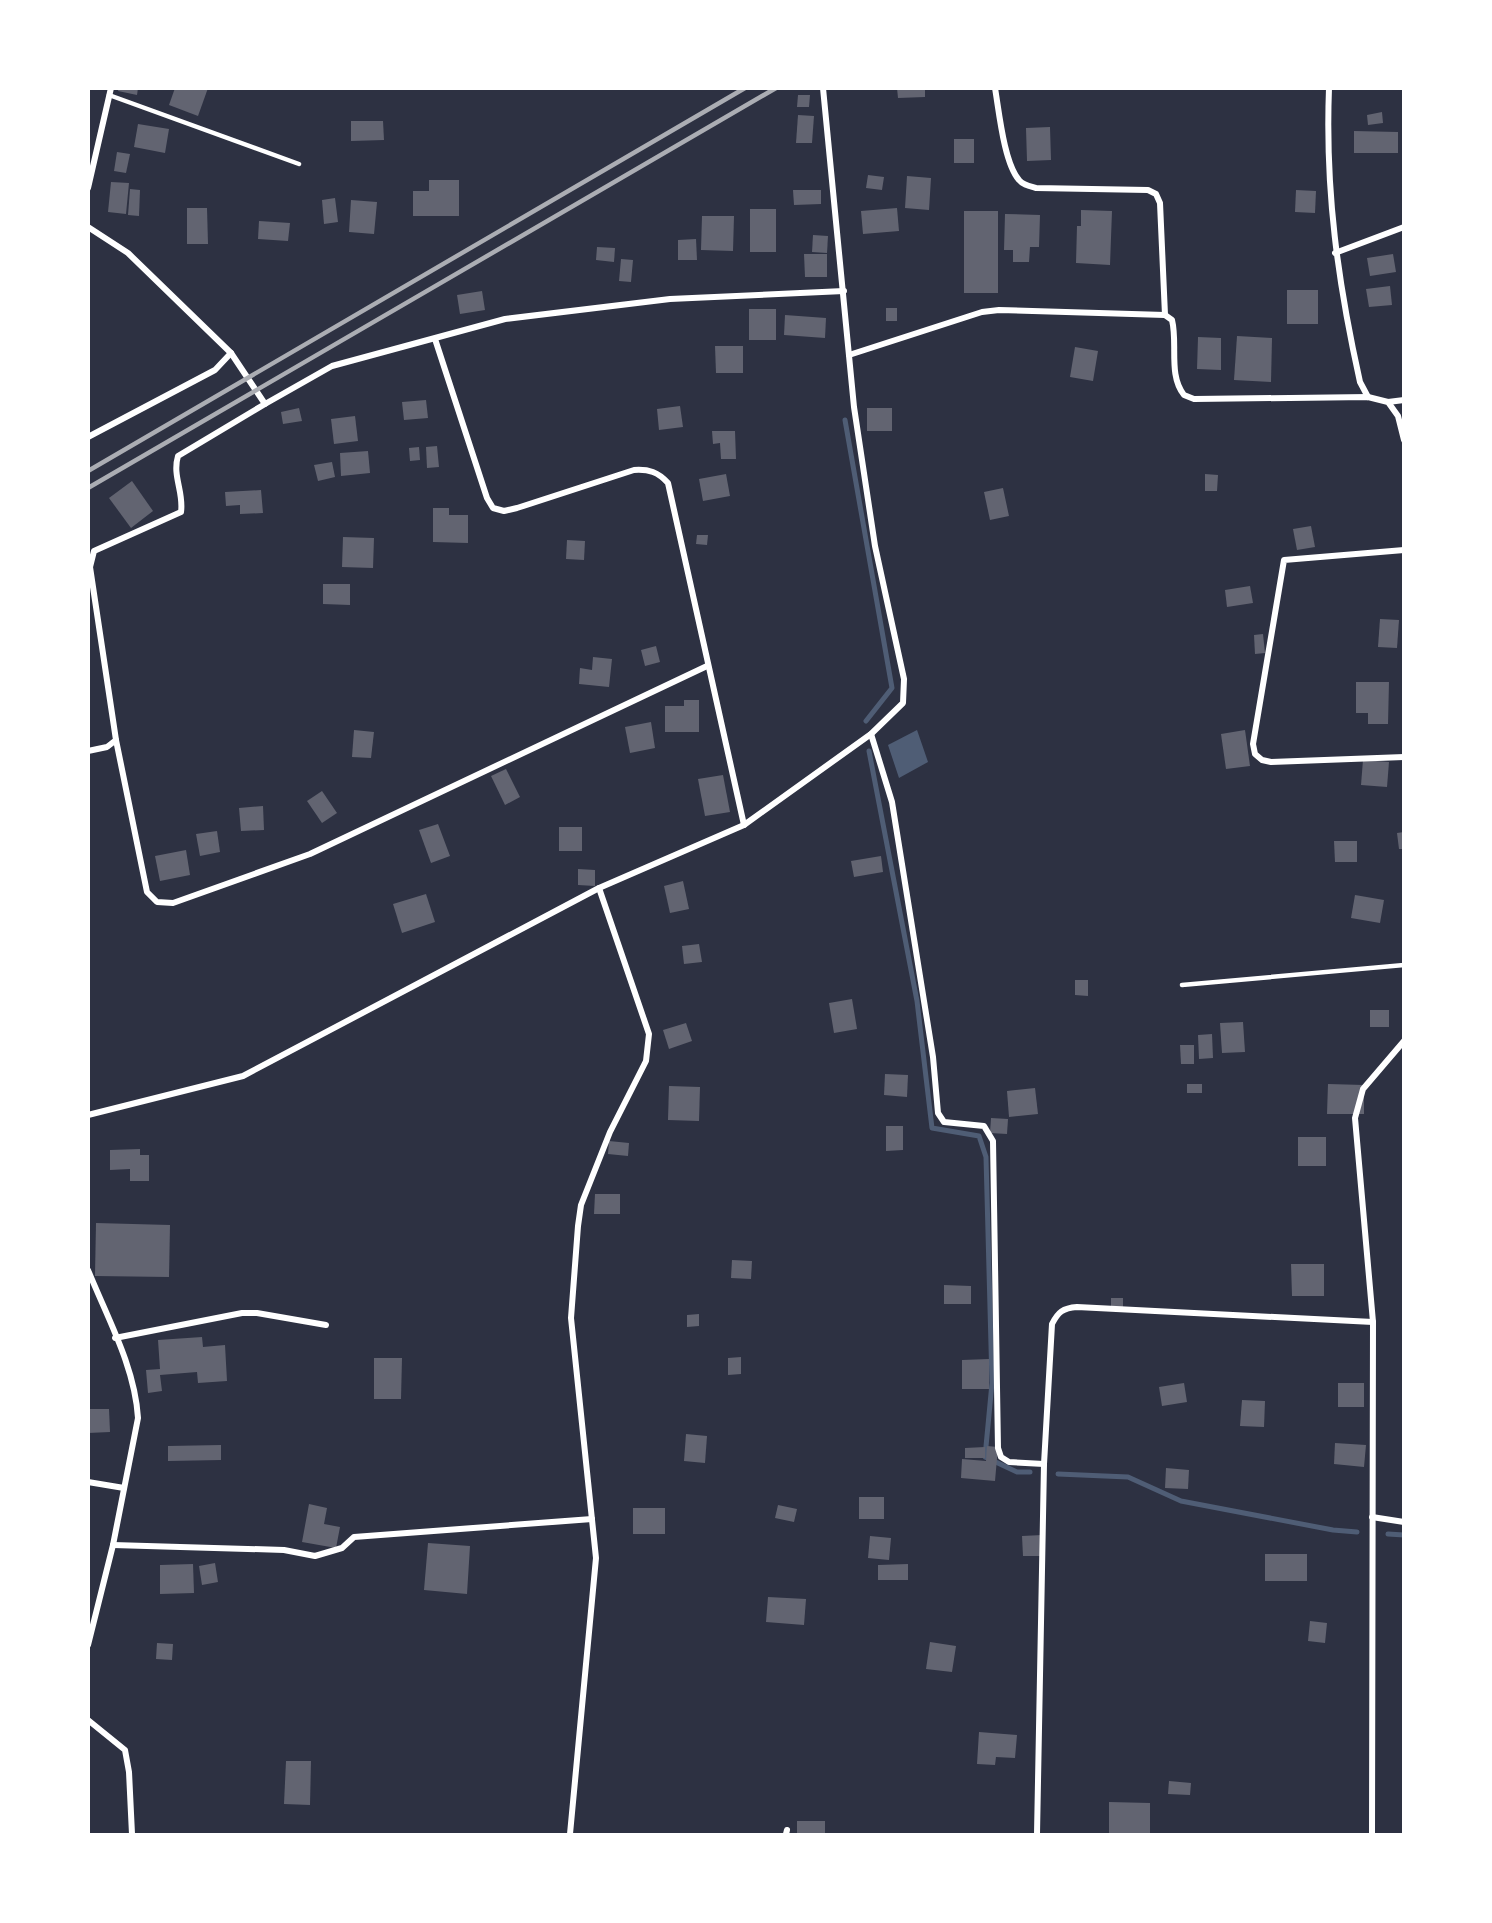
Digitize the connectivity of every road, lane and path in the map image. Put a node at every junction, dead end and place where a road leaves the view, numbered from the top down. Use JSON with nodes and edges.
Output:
{"nodes":[{"id":1,"x":823,"y":88,"type":"edge"},
{"id":2,"x":995,"y":88,"type":"edge"},
{"id":3,"x":1329,"y":88,"type":"edge"},
{"id":4,"x":110,"y":92,"type":"edge"},
{"id":5,"x":299,"y":164,"type":"dead end"},
{"id":6,"x":88,"y":188,"type":"edge"},
{"id":7,"x":88,"y":227,"type":"edge"},
{"id":8,"x":1404,"y":227,"type":"edge"},
{"id":9,"x":1335,"y":253,"type":"junction"},
{"id":10,"x":844,"y":291,"type":"junction"},
{"id":11,"x":1165,"y":315,"type":"junction"},
{"id":12,"x":435,"y":339,"type":"junction"},
{"id":13,"x":231,"y":353,"type":"junction"},
{"id":14,"x":849,"y":355,"type":"junction"},
{"id":15,"x":1368,"y":397,"type":"junction"},
{"id":16,"x":1404,"y":400,"type":"edge"},
{"id":17,"x":1388,"y":402,"type":"junction"},
{"id":18,"x":265,"y":404,"type":"junction"},
{"id":19,"x":88,"y":437,"type":"edge"},
{"id":20,"x":1404,"y":440,"type":"edge"},
{"id":21,"x":1404,"y":550,"type":"edge"},
{"id":22,"x":707,"y":666,"type":"junction"},
{"id":23,"x":871,"y":734,"type":"junction"},
{"id":24,"x":116,"y":740,"type":"junction"},
{"id":25,"x":88,"y":751,"type":"edge"},
{"id":26,"x":1404,"y":757,"type":"edge"},
{"id":27,"x":744,"y":825,"type":"junction"},
{"id":28,"x":599,"y":888,"type":"junction"},
{"id":29,"x":1404,"y":965,"type":"edge"},
{"id":30,"x":1182,"y":985,"type":"dead end"},
{"id":31,"x":1404,"y":1041,"type":"edge"},
{"id":32,"x":88,"y":1115,"type":"edge"},
{"id":33,"x":88,"y":1270,"type":"edge"},
{"id":34,"x":1373,"y":1322,"type":"junction"},
{"id":35,"x":326,"y":1325,"type":"dead end"},
{"id":36,"x":115,"y":1338,"type":"junction"},
{"id":37,"x":1044,"y":1464,"type":"junction"},
{"id":38,"x":88,"y":1482,"type":"edge"},
{"id":39,"x":124,"y":1488,"type":"junction"},
{"id":40,"x":1372,"y":1517,"type":"junction"},
{"id":41,"x":592,"y":1519,"type":"junction"},
{"id":42,"x":1404,"y":1522,"type":"edge"},
{"id":43,"x":113,"y":1545,"type":"junction"},
{"id":44,"x":88,"y":1645,"type":"edge"},
{"id":45,"x":88,"y":1720,"type":"edge"},
{"id":46,"x":132,"y":1834,"type":"edge"},
{"id":47,"x":570,"y":1834,"type":"edge"},
{"id":48,"x":1036,"y":1834,"type":"edge"},
{"id":49,"x":1372,"y":1834,"type":"edge"}],
"edges":[{"from":1,"to":10,"type":"street"},
{"from":2,"to":11,"type":"street"},
{"from":3,"to":9,"type":"street"},
{"from":4,"to":5,"type":"lane"},
{"from":4,"to":6,"type":"street"},
{"from":7,"to":13,"type":"street"},
{"from":8,"to":9,"type":"street"},
{"from":9,"to":15,"type":"street"},
{"from":10,"to":12,"type":"street"},
{"from":10,"to":14,"type":"street"},
{"from":11,"to":14,"type":"street"},
{"from":11,"to":15,"type":"street"},
{"from":12,"to":18,"type":"street"},
{"from":12,"to":22,"type":"street"},
{"from":13,"to":18,"type":"street"},
{"from":13,"to":19,"type":"street"},
{"from":14,"to":23,"type":"street"},
{"from":15,"to":17,"type":"street"},
{"from":16,"to":17,"type":"street"},
{"from":17,"to":20,"type":"street"},
{"from":18,"to":24,"type":"street"},
{"from":21,"to":26,"type":"street"},
{"from":22,"to":24,"type":"street"},
{"from":22,"to":27,"type":"street"},
{"from":23,"to":27,"type":"street"},
{"from":23,"to":37,"type":"street"},
{"from":24,"to":25,"type":"street"},
{"from":27,"to":28,"type":"street"},
{"from":28,"to":32,"type":"street"},
{"from":28,"to":41,"type":"street"},
{"from":29,"to":30,"type":"lane"},
{"from":31,"to":34,"type":"street"},
{"from":33,"to":36,"type":"street"},
{"from":34,"to":37,"type":"street"},
{"from":34,"to":40,"type":"street"},
{"from":35,"to":36,"type":"street"},
{"from":36,"to":39,"type":"street"},
{"from":37,"to":48,"type":"street"},
{"from":38,"to":39,"type":"street"},
{"from":39,"to":43,"type":"street"},
{"from":40,"to":42,"type":"street"},
{"from":40,"to":49,"type":"street"},
{"from":41,"to":43,"type":"street"},
{"from":41,"to":47,"type":"street"},
{"from":43,"to":44,"type":"street"},
{"from":45,"to":46,"type":"street"}]}
